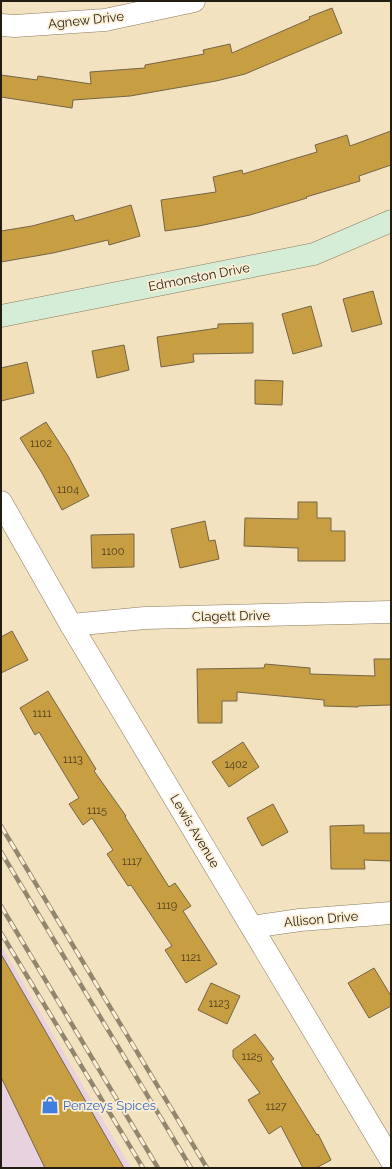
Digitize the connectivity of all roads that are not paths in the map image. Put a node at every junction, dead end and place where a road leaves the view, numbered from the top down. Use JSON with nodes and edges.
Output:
{"nodes":[{"id":1,"x":194,"y":1,"type":"edge"},
{"id":2,"x":1,"y":25,"type":"edge"},
{"id":3,"x":391,"y":221,"type":"edge"},
{"id":4,"x":1,"y":316,"type":"edge"},
{"id":5,"x":1,"y":502,"type":"edge"},
{"id":6,"x":391,"y":612,"type":"edge"},
{"id":7,"x":71,"y":624,"type":"junction"},
{"id":8,"x":391,"y":913,"type":"edge"},
{"id":9,"x":252,"y":927,"type":"junction"},
{"id":10,"x":391,"y":1160,"type":"edge"}],
"edges":[{"from":1,"to":2,"type":"street","name":"Agnew Drive"},
{"from":3,"to":4,"type":"street","name":"Edmonston Drive"},
{"from":5,"to":7,"type":"street","name":"Lewis Avenue"},
{"from":6,"to":7,"type":"street","name":"Clagett Drive"},
{"from":7,"to":9,"type":"street","name":"Lewis Avenue"},
{"from":8,"to":9,"type":"street","name":"Allison Drive"},
{"from":9,"to":10,"type":"street","name":"Lewis Avenue"}]}
